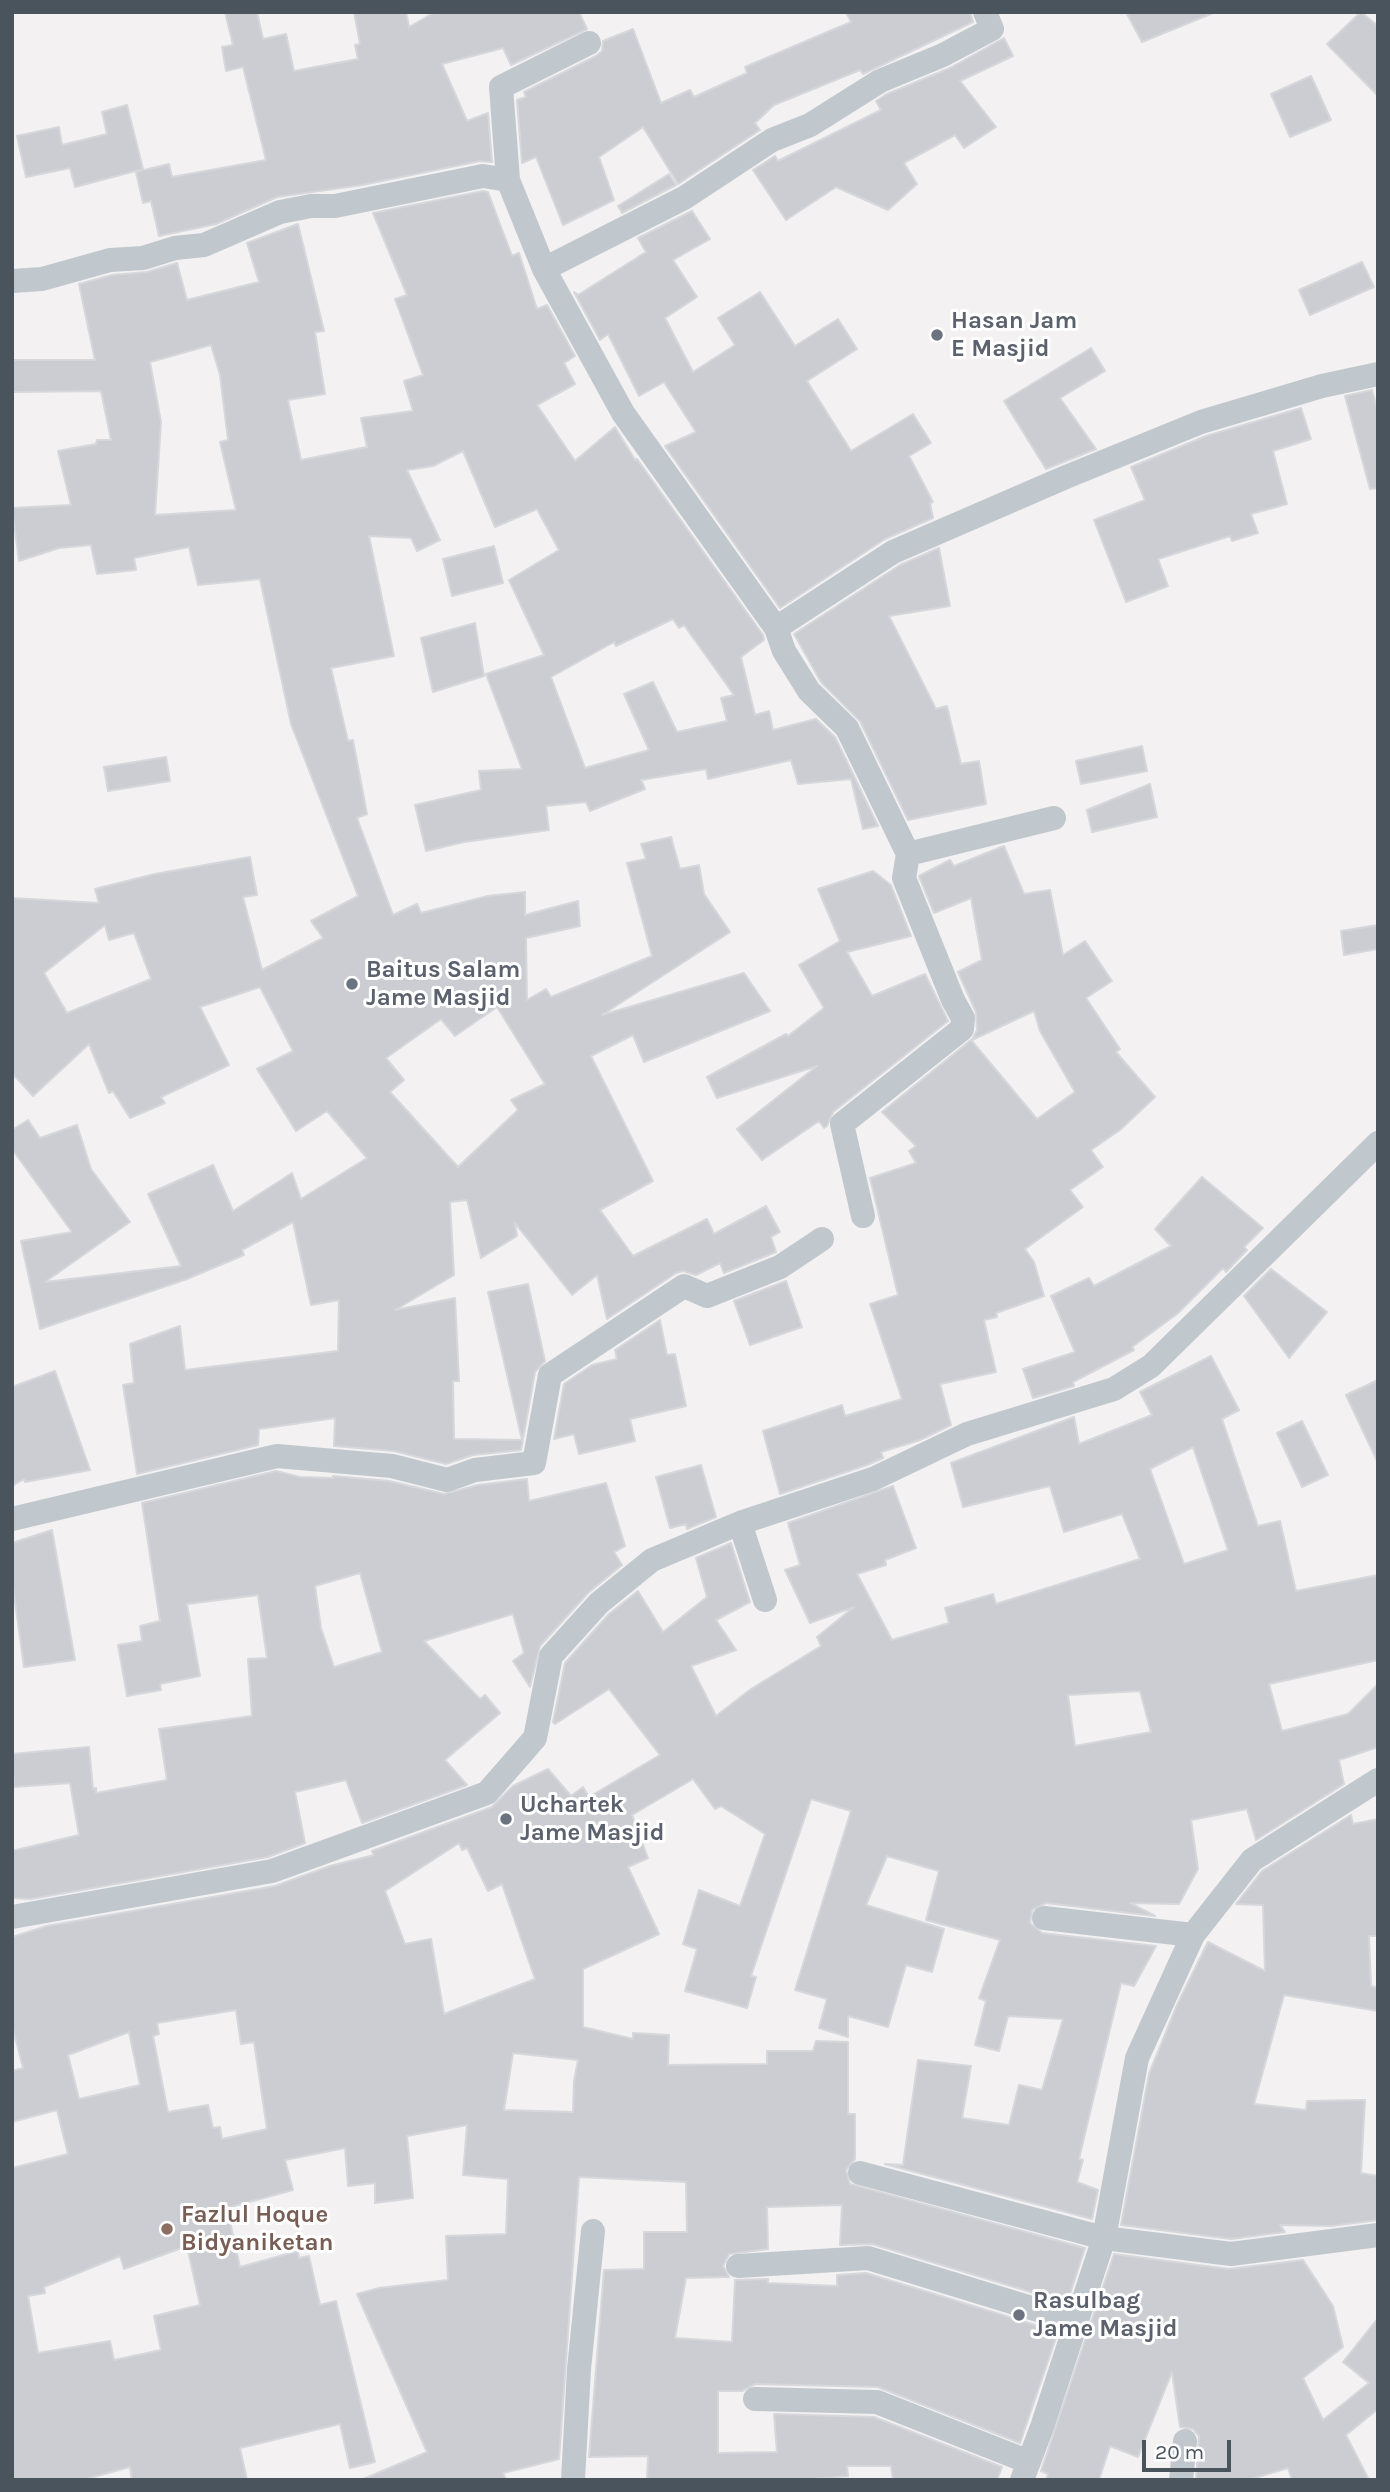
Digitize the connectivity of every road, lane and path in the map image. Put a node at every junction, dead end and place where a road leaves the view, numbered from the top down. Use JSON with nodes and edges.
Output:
{"nodes":[{"id":1,"x":985,"y":12,"type":"edge"},
{"id":2,"x":589,"y":43,"type":"dead end"},
{"id":3,"x":508,"y":180,"type":"junction"},
{"id":4,"x":544,"y":269,"type":"junction"},
{"id":5,"x":12,"y":281,"type":"edge"},
{"id":6,"x":1378,"y":374,"type":"edge"},
{"id":7,"x":776,"y":628,"type":"junction"},
{"id":8,"x":1054,"y":818,"type":"dead end"},
{"id":9,"x":908,"y":854,"type":"junction"},
{"id":10,"x":1378,"y":1143,"type":"edge"},
{"id":11,"x":863,"y":1216,"type":"dead end"},
{"id":12,"x":822,"y":1239,"type":"dead end"},
{"id":13,"x":12,"y":1519,"type":"edge"},
{"id":14,"x":740,"y":1522,"type":"junction"},
{"id":15,"x":765,"y":1600,"type":"dead end"},
{"id":16,"x":1378,"y":1780,"type":"edge"},
{"id":17,"x":12,"y":1917,"type":"edge"},
{"id":18,"x":1044,"y":1918,"type":"dead end"},
{"id":19,"x":1193,"y":1935,"type":"junction"},
{"id":20,"x":860,"y":2174,"type":"dead end"},
{"id":21,"x":593,"y":2231,"type":"dead end"},
{"id":22,"x":1378,"y":2235,"type":"edge"},
{"id":23,"x":1104,"y":2238,"type":"junction"},
{"id":24,"x":738,"y":2266,"type":"dead end"},
{"id":25,"x":1077,"y":2322,"type":"junction"},
{"id":26,"x":754,"y":2399,"type":"dead end"},
{"id":27,"x":1185,"y":2441,"type":"dead end"},
{"id":28,"x":1025,"y":2471,"type":"edge"},
{"id":29,"x":573,"y":2480,"type":"edge"},
{"id":30,"x":1181,"y":2480,"type":"edge"}],
"edges":[{"from":1,"to":4,"type":"street"},
{"from":2,"to":3,"type":"street"},
{"from":3,"to":4,"type":"street"},
{"from":3,"to":5,"type":"street"},
{"from":4,"to":7,"type":"street"},
{"from":6,"to":7,"type":"street"},
{"from":7,"to":9,"type":"street"},
{"from":8,"to":9,"type":"street"},
{"from":9,"to":11,"type":"street"},
{"from":10,"to":14,"type":"street"},
{"from":12,"to":13,"type":"street"},
{"from":14,"to":15,"type":"street"},
{"from":14,"to":17,"type":"street"},
{"from":16,"to":19,"type":"street"},
{"from":18,"to":19,"type":"street"},
{"from":19,"to":23,"type":"street"},
{"from":20,"to":23,"type":"street"},
{"from":21,"to":29,"type":"street"},
{"from":22,"to":23,"type":"street"},
{"from":23,"to":25,"type":"street"},
{"from":24,"to":25,"type":"street"},
{"from":25,"to":28,"type":"street"},
{"from":26,"to":28,"type":"street"},
{"from":27,"to":30,"type":"street"}]}
